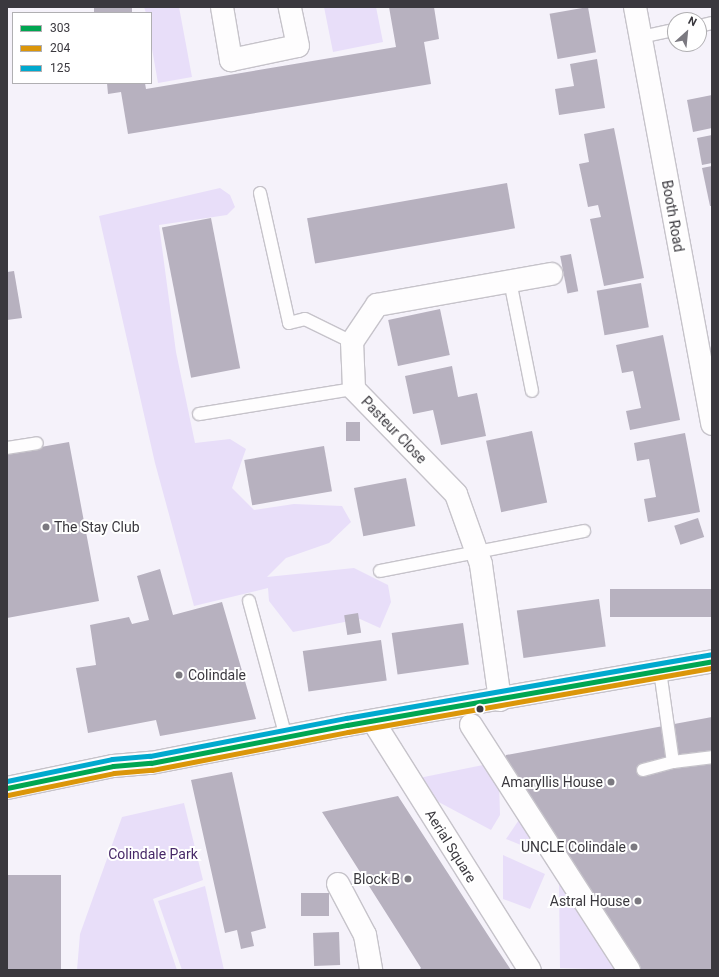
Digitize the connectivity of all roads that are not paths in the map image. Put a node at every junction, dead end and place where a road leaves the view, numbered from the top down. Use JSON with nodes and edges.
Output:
{"nodes":[{"id":1,"x":222,"y":7,"type":"edge"},
{"id":2,"x":290,"y":7,"type":"edge"},
{"id":3,"x":635,"y":7,"type":"edge"},
{"id":4,"x":667,"y":31,"type":"edge"},
{"id":5,"x":640,"y":36,"type":"junction"},
{"id":6,"x":260,"y":193,"type":"dead end"},
{"id":7,"x":551,"y":274,"type":"dead end"},
{"id":8,"x":510,"y":281,"type":"junction"},
{"id":9,"x":352,"y":342,"type":"junction"},
{"id":10,"x":707,"y":375,"type":"edge"},
{"id":11,"x":354,"y":389,"type":"junction"},
{"id":12,"x":532,"y":391,"type":"dead end"},
{"id":13,"x":198,"y":414,"type":"dead end"},
{"id":14,"x":712,"y":424,"type":"edge"},
{"id":15,"x":37,"y":442,"type":"dead end"},
{"id":16,"x":7,"y":448,"type":"edge"},
{"id":17,"x":584,"y":531,"type":"dead end"},
{"id":18,"x":477,"y":552,"type":"junction"},
{"id":19,"x":380,"y":572,"type":"dead end"},
{"id":20,"x":250,"y":601,"type":"dead end"},
{"id":21,"x":712,"y":661,"type":"edge"},
{"id":22,"x":660,"y":671,"type":"junction"},
{"id":23,"x":500,"y":700,"type":"junction"},
{"id":24,"x":373,"y":721,"type":"junction"},
{"id":25,"x":471,"y":725,"type":"dead end"},
{"id":26,"x":286,"y":737,"type":"junction"},
{"id":27,"x":712,"y":757,"type":"edge"},
{"id":28,"x":673,"y":762,"type":"junction"},
{"id":29,"x":643,"y":770,"type":"dead end"},
{"id":30,"x":7,"y":788,"type":"edge"},
{"id":31,"x":338,"y":884,"type":"dead end"},
{"id":32,"x":371,"y":970,"type":"edge"},
{"id":33,"x":530,"y":970,"type":"edge"},
{"id":34,"x":630,"y":970,"type":"edge"}],
"edges":[{"from":1,"to":2,"type":"street"},
{"from":3,"to":5,"type":"street","name":"Booth Road"},
{"from":4,"to":5,"type":"lane"},
{"from":5,"to":10,"type":"street","name":"Booth Road"},
{"from":6,"to":9,"type":"lane"},
{"from":7,"to":8,"type":"street"},
{"from":8,"to":9,"type":"street"},
{"from":8,"to":12,"type":"lane"},
{"from":9,"to":11,"type":"street","name":"Pasteur Close"},
{"from":10,"to":14,"type":"street","name":"Booth Road"},
{"from":11,"to":13,"type":"lane"},
{"from":11,"to":18,"type":"street","name":"Pasteur Close"},
{"from":15,"to":16,"type":"lane"},
{"from":17,"to":18,"type":"lane"},
{"from":18,"to":19,"type":"lane"},
{"from":18,"to":23,"type":"street","name":"Pasteur Close"},
{"from":20,"to":26,"type":"lane"},
{"from":21,"to":22,"type":"street"},
{"from":22,"to":23,"type":"street"},
{"from":22,"to":28,"type":"lane"},
{"from":23,"to":24,"type":"street"},
{"from":24,"to":26,"type":"street"},
{"from":24,"to":33,"type":"street","name":"Aerial Square"},
{"from":25,"to":34,"type":"street"},
{"from":26,"to":30,"type":"street"},
{"from":27,"to":28,"type":"lane"},
{"from":28,"to":29,"type":"lane"},
{"from":31,"to":32,"type":"street"}]}
